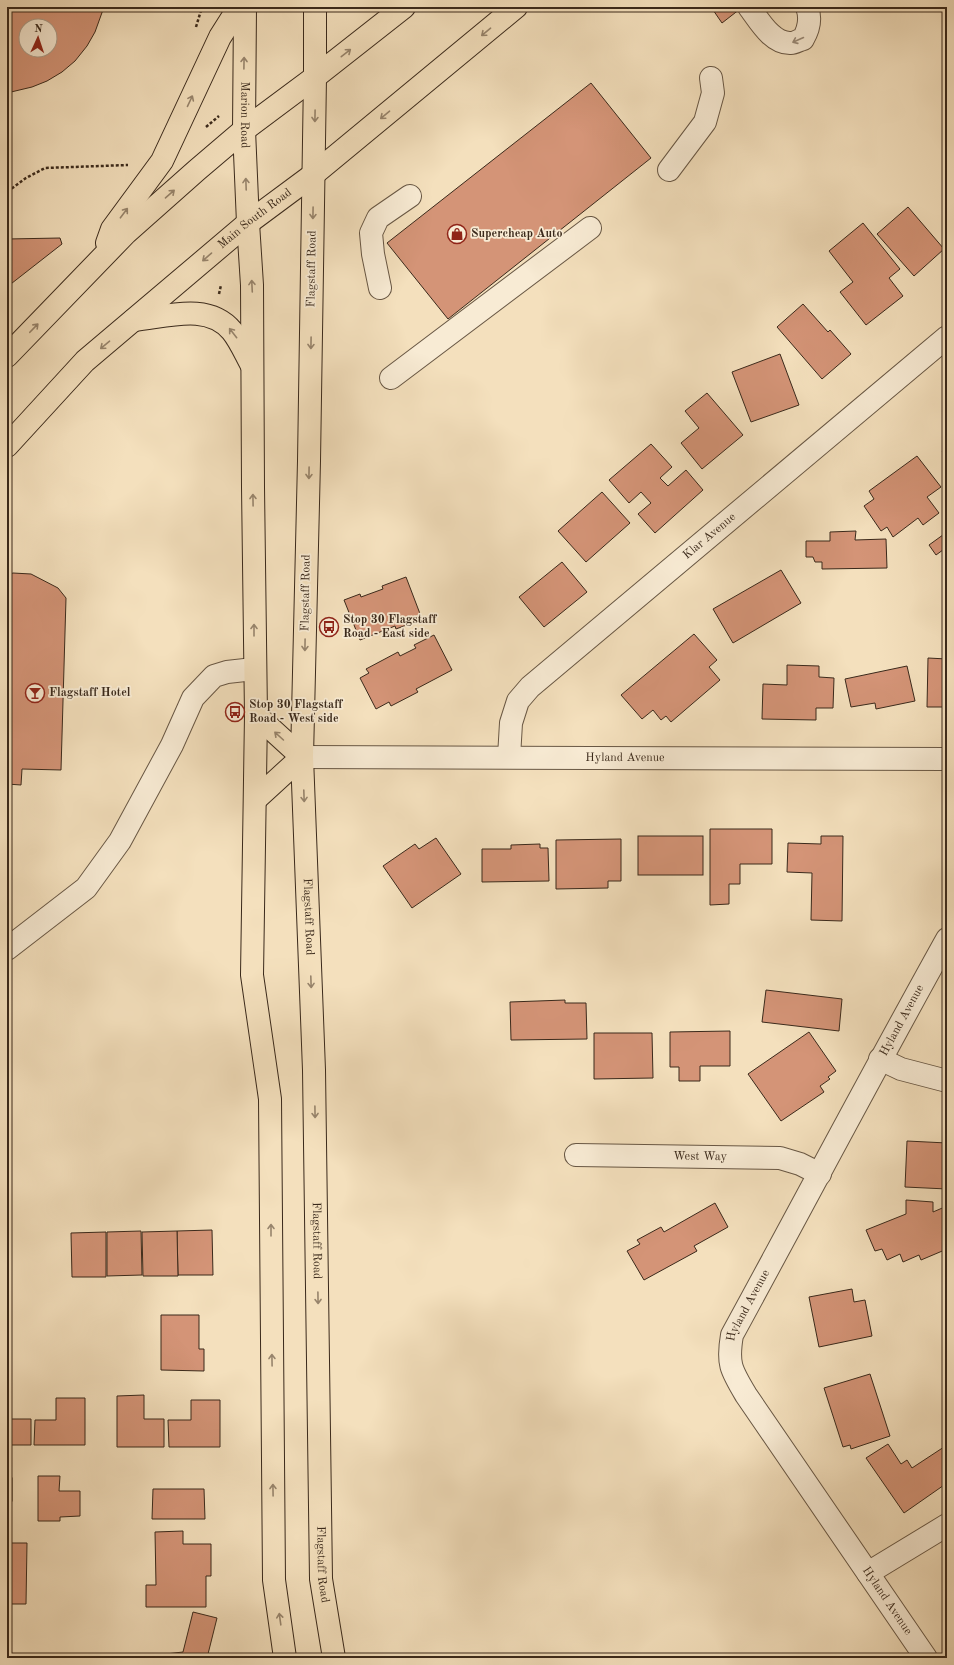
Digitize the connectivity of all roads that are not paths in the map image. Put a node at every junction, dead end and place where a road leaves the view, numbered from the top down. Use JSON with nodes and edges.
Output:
{"nodes":[{"id":1,"x":239,"y":7,"type":"edge"},
{"id":2,"x":245,"y":7,"type":"edge"},
{"id":3,"x":315,"y":7,"type":"edge"},
{"id":4,"x":404,"y":7,"type":"edge"},
{"id":5,"x":516,"y":7,"type":"edge"},
{"id":6,"x":749,"y":7,"type":"edge"},
{"id":7,"x":807,"y":7,"type":"edge"},
{"id":8,"x":315,"y":77,"type":"junction"},
{"id":9,"x":711,"y":78,"type":"dead end"},
{"id":10,"x":244,"y":130,"type":"junction"},
{"id":11,"x":669,"y":170,"type":"dead end"},
{"id":12,"x":314,"y":174,"type":"junction"},
{"id":13,"x":410,"y":196,"type":"dead end"},
{"id":14,"x":248,"y":223,"type":"junction"},
{"id":15,"x":590,"y":228,"type":"dead end"},
{"id":16,"x":101,"y":260,"type":"junction"},
{"id":17,"x":380,"y":288,"type":"dead end"},
{"id":18,"x":134,"y":320,"type":"junction"},
{"id":19,"x":947,"y":337,"type":"edge"},
{"id":20,"x":7,"y":356,"type":"edge"},
{"id":21,"x":252,"y":367,"type":"junction"},
{"id":22,"x":391,"y":378,"type":"dead end"},
{"id":23,"x":7,"y":446,"type":"edge"},
{"id":24,"x":254,"y":669,"type":"junction"},
{"id":25,"x":256,"y":715,"type":"junction"},
{"id":26,"x":302,"y":757,"type":"junction"},
{"id":27,"x":510,"y":757,"type":"junction"},
{"id":28,"x":947,"y":758,"type":"edge"},
{"id":29,"x":254,"y":800,"type":"junction"},
{"id":30,"x":947,"y":940,"type":"edge"},
{"id":31,"x":7,"y":949,"type":"edge"},
{"id":32,"x":880,"y":1059,"type":"junction"},
{"id":33,"x":947,"y":1081,"type":"edge"},
{"id":34,"x":576,"y":1155,"type":"dead end"},
{"id":35,"x":820,"y":1174,"type":"junction"},
{"id":36,"x":947,"y":1525,"type":"edge"},
{"id":37,"x":868,"y":1573,"type":"junction"},
{"id":38,"x":285,"y":1658,"type":"edge"},
{"id":39,"x":334,"y":1658,"type":"edge"},
{"id":40,"x":926,"y":1658,"type":"edge"}],
"edges":[{"from":16,"to":1,"type":"main road","one_way":true},
{"from":10,"to":2,"type":"main road","name":"Marion Road","one_way":true},
{"from":3,"to":8,"type":"main road"},
{"from":8,"to":4,"type":"main road","one_way":true},
{"from":5,"to":12,"type":"main road","name":"Main South Road","one_way":true},
{"from":7,"to":6,"type":"street","one_way":true},
{"from":8,"to":10,"type":"main road"},
{"from":8,"to":12,"type":"main road","name":"Flagstaff Road","one_way":true},
{"from":9,"to":11,"type":"street"},
{"from":14,"to":10,"type":"main road","name":"Marion Road","one_way":true},
{"from":16,"to":10,"type":"main road","one_way":true},
{"from":12,"to":14,"type":"main road","name":"Main South Road"},
{"from":12,"to":26,"type":"main road","name":"Flagstaff Road","one_way":true},
{"from":13,"to":17,"type":"street"},
{"from":14,"to":18,"type":"main road","name":"Main South Road","one_way":true},
{"from":21,"to":14,"type":"main road","one_way":true},
{"from":15,"to":22,"type":"street"},
{"from":20,"to":16,"type":"main road","one_way":true},
{"from":21,"to":18,"type":"main road","one_way":true},
{"from":18,"to":23,"type":"main road","name":"Main South Road","one_way":true},
{"from":19,"to":27,"type":"street","name":"Klar Avenue"},
{"from":24,"to":21,"type":"main road","one_way":true},
{"from":24,"to":25,"type":"main road"},
{"from":24,"to":31,"type":"street"},
{"from":26,"to":25,"type":"main road","one_way":true},
{"from":25,"to":29,"type":"main road"},
{"from":26,"to":27,"type":"street","name":"Hyland Avenue"},
{"from":26,"to":29,"type":"main road"},
{"from":26,"to":39,"type":"main road","name":"Flagstaff Road","one_way":true},
{"from":27,"to":28,"type":"street","name":"Hyland Avenue"},
{"from":38,"to":29,"type":"main road","one_way":true},
{"from":30,"to":32,"type":"street","name":"Hyland Avenue"},
{"from":32,"to":33,"type":"street"},
{"from":32,"to":35,"type":"street","name":"Hyland Avenue"},
{"from":34,"to":35,"type":"street","name":"West Way"},
{"from":35,"to":37,"type":"street","name":"Hyland Avenue"},
{"from":36,"to":37,"type":"street"},
{"from":37,"to":40,"type":"street","name":"Hyland Avenue"}]}
